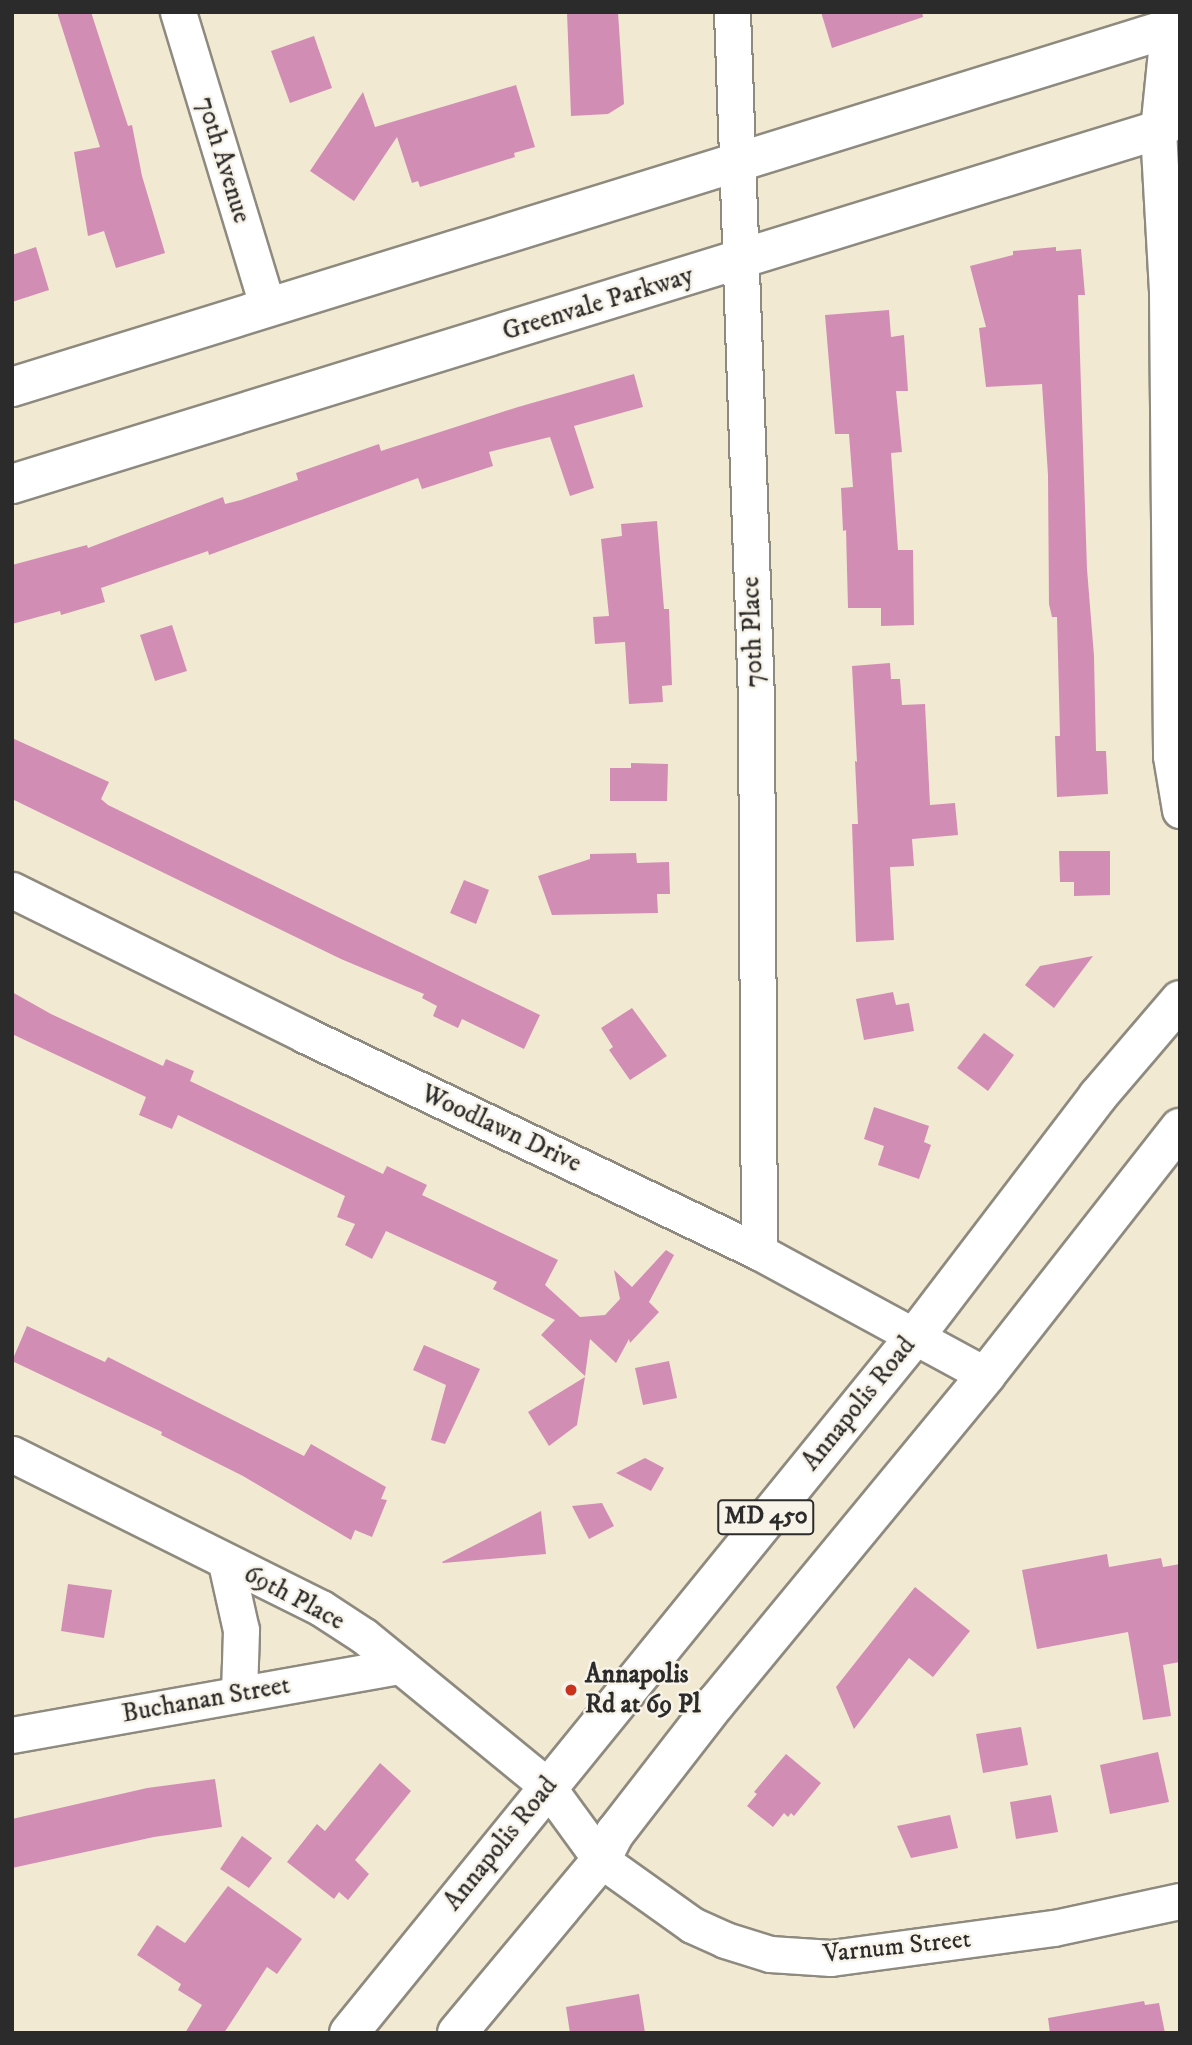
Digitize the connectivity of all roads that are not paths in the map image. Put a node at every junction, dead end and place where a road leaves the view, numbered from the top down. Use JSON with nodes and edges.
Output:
{"nodes":[{"id":1,"x":178,"y":12,"type":"edge"},
{"id":2,"x":732,"y":12,"type":"edge"},
{"id":3,"x":1172,"y":22,"type":"edge"},
{"id":4,"x":1169,"y":123,"type":"edge"},
{"id":5,"x":738,"y":162,"type":"junction"},
{"id":6,"x":742,"y":261,"type":"junction"},
{"id":7,"x":268,"y":308,"type":"junction"},
{"id":8,"x":12,"y":387,"type":"edge"},
{"id":9,"x":12,"y":484,"type":"edge"},
{"id":10,"x":1180,"y":810,"type":"edge"},
{"id":11,"x":12,"y":890,"type":"edge"},
{"id":12,"x":1180,"y":1000,"type":"edge"},
{"id":13,"x":1180,"y":1128,"type":"edge"},
{"id":14,"x":759,"y":1252,"type":"junction"},
{"id":15,"x":916,"y":1335,"type":"junction"},
{"id":16,"x":986,"y":1375,"type":"junction"},
{"id":17,"x":12,"y":1454,"type":"edge"},
{"id":18,"x":226,"y":1563,"type":"junction"},
{"id":19,"x":400,"y":1666,"type":"junction"},
{"id":20,"x":239,"y":1695,"type":"junction"},
{"id":21,"x":12,"y":1735,"type":"edge"},
{"id":22,"x":547,"y":1786,"type":"junction"},
{"id":23,"x":601,"y":1860,"type":"junction"},
{"id":24,"x":1180,"y":1901,"type":"edge"},
{"id":25,"x":349,"y":2033,"type":"edge"},
{"id":26,"x":457,"y":2033,"type":"edge"}],
"edges":[{"from":1,"to":7,"type":"street","name":"70th Avenue"},
{"from":2,"to":5,"type":"street","name":"70th Place"},
{"from":3,"to":4,"type":"street"},
{"from":3,"to":5,"type":"main road"},
{"from":4,"to":6,"type":"main road","name":"Greenvale Parkway"},
{"from":4,"to":10,"type":"street"},
{"from":5,"to":6,"type":"street","name":"70th Place"},
{"from":5,"to":7,"type":"main road"},
{"from":6,"to":9,"type":"main road","name":"Greenvale Parkway"},
{"from":6,"to":14,"type":"street","name":"70th Place"},
{"from":7,"to":8,"type":"main road"},
{"from":11,"to":14,"type":"street","name":"Woodlawn Drive"},
{"from":12,"to":15,"type":"main road","name":"Annapolis Road","number":"MD 450"},
{"from":13,"to":16,"type":"main road","number":"MD 450"},
{"from":14,"to":15,"type":"street","name":"Woodlawn Drive"},
{"from":15,"to":16,"type":"street","name":"Woodlawn Drive"},
{"from":15,"to":22,"type":"main road","name":"Annapolis Road","number":"MD 450"},
{"from":16,"to":23,"type":"main road","number":"MD 450"},
{"from":17,"to":18,"type":"street","name":"69th Place"},
{"from":18,"to":19,"type":"street","name":"69th Place"},
{"from":18,"to":20,"type":"street"},
{"from":19,"to":20,"type":"street","name":"Buchanan Street"},
{"from":19,"to":22,"type":"street","name":"69th Place"},
{"from":20,"to":21,"type":"street","name":"Buchanan Street"},
{"from":22,"to":23,"type":"street","name":"Varnum Street"},
{"from":22,"to":25,"type":"main road","name":"Annapolis Road","number":"MD 450"},
{"from":23,"to":24,"type":"street","name":"Varnum Street"},
{"from":23,"to":26,"type":"main road","number":"MD 450"}]}
